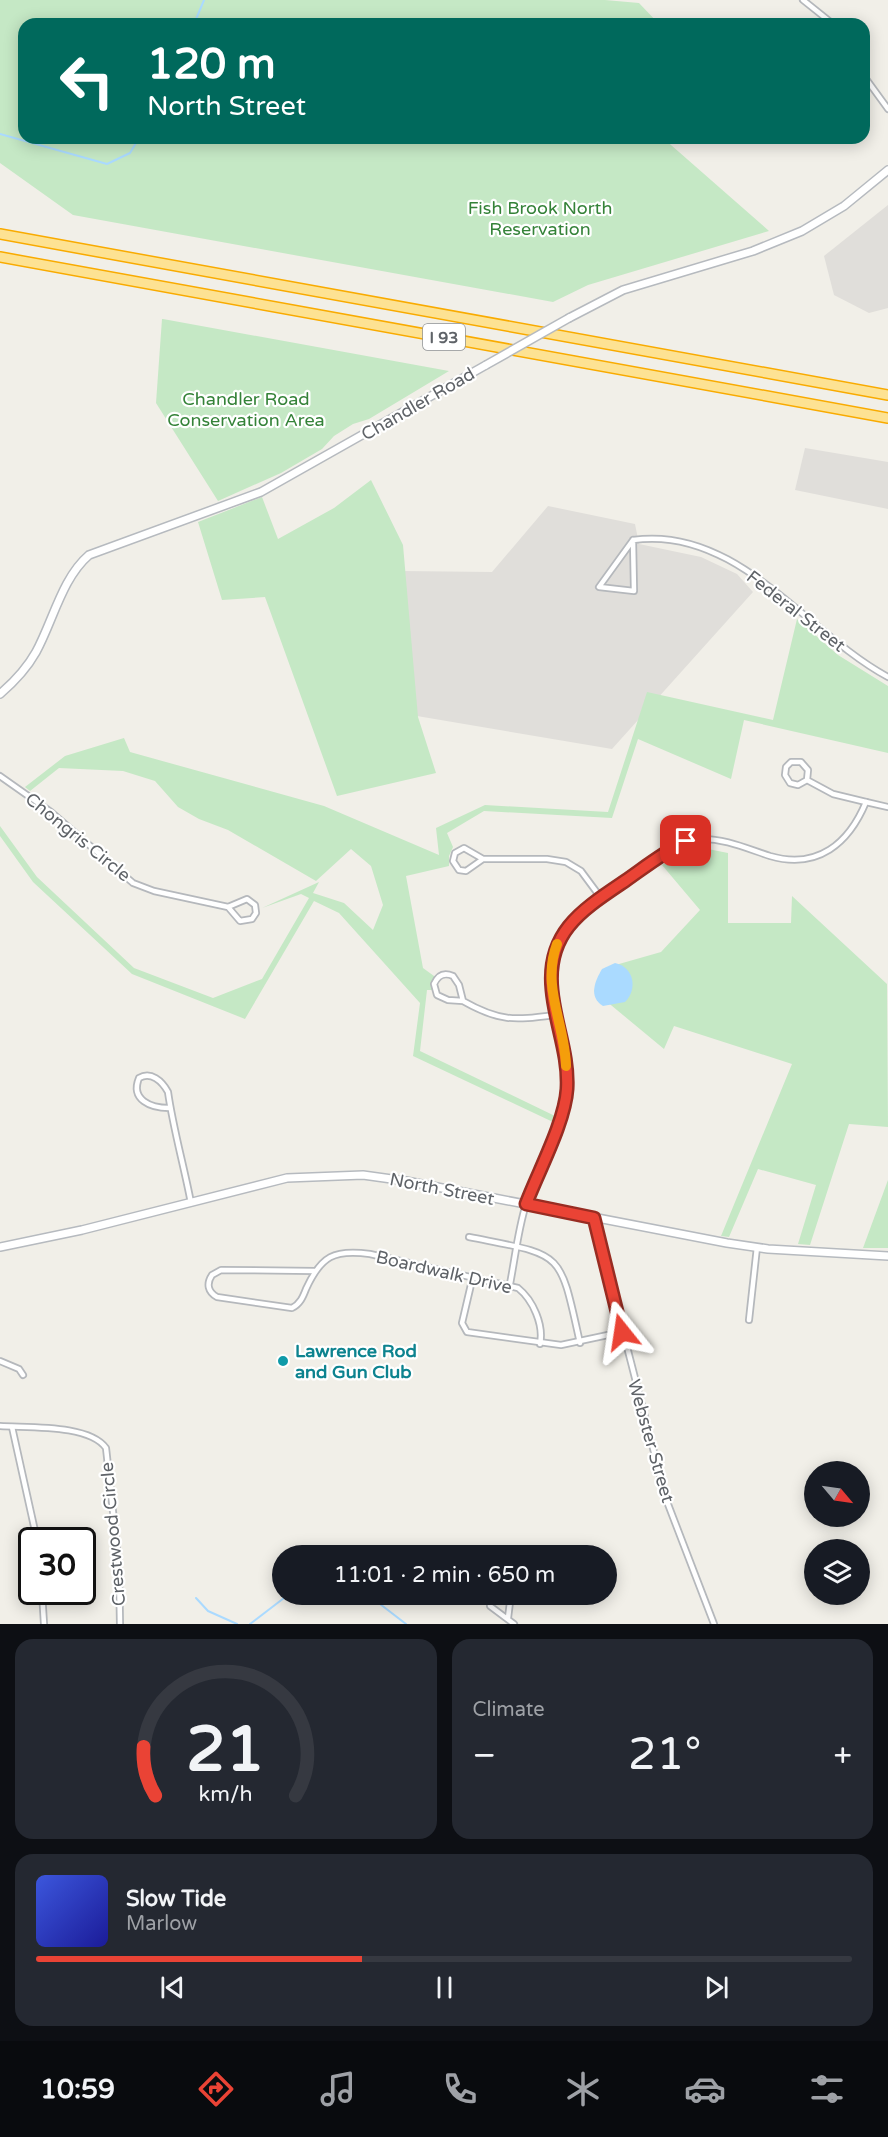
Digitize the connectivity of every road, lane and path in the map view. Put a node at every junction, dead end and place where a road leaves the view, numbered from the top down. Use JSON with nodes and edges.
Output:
{"nodes":[{"id":1,"x":803,"y":0,"type":"edge"},
{"id":2,"x":826,"y":18,"type":"edge"},
{"id":3,"x":870,"y":84,"type":"edge"},
{"id":4,"x":888,"y":109,"type":"edge"},
{"id":5,"x":888,"y":170,"type":"edge"},
{"id":6,"x":0,"y":234,"type":"edge"},
{"id":7,"x":0,"y":257,"type":"edge"},
{"id":8,"x":888,"y":395,"type":"edge"},
{"id":9,"x":888,"y":418,"type":"edge"},
{"id":10,"x":633,"y":540,"type":"junction"},
{"id":11,"x":888,"y":677,"type":"edge"},
{"id":12,"x":0,"y":694,"type":"edge"},
{"id":13,"x":0,"y":776,"type":"edge"},
{"id":14,"x":807,"y":780,"type":"junction"},
{"id":15,"x":866,"y":802,"type":"junction"},
{"id":16,"x":888,"y":807,"type":"edge"},
{"id":17,"x":483,"y":860,"type":"junction"},
{"id":18,"x":601,"y":897,"type":"junction"},
{"id":19,"x":228,"y":907,"type":"junction"},
{"id":20,"x":463,"y":1001,"type":"junction"},
{"id":21,"x":555,"y":1015,"type":"junction"},
{"id":22,"x":169,"y":1108,"type":"junction"},
{"id":23,"x":191,"y":1203,"type":"junction"},
{"id":24,"x":526,"y":1204,"type":"junction"},
{"id":25,"x":594,"y":1218,"type":"junction"},
{"id":26,"x":469,"y":1237,"type":"dead end"},
{"id":27,"x":517,"y":1246,"type":"junction"},
{"id":28,"x":0,"y":1247,"type":"edge"},
{"id":29,"x":757,"y":1247,"type":"junction"},
{"id":30,"x":888,"y":1257,"type":"edge"},
{"id":31,"x":315,"y":1270,"type":"junction"},
{"id":32,"x":472,"y":1276,"type":"junction"},
{"id":33,"x":510,"y":1284,"type":"junction"},
{"id":34,"x":749,"y":1320,"type":"dead end"},
{"id":35,"x":622,"y":1332,"type":"junction"},
{"id":36,"x":580,"y":1343,"type":"junction"},
{"id":37,"x":540,"y":1344,"type":"junction"},
{"id":38,"x":0,"y":1361,"type":"edge"},
{"id":39,"x":23,"y":1375,"type":"dead end"},
{"id":40,"x":0,"y":1426,"type":"edge"},
{"id":41,"x":12,"y":1427,"type":"junction"},
{"id":42,"x":34,"y":1527,"type":"edge"},
{"id":43,"x":43,"y":1605,"type":"edge"},
{"id":44,"x":490,"y":1605,"type":"edge"},
{"id":45,"x":510,"y":1605,"type":"edge"},
{"id":46,"x":508,"y":1618,"type":"junction"},
{"id":47,"x":44,"y":1624,"type":"edge"},
{"id":48,"x":120,"y":1624,"type":"edge"},
{"id":49,"x":514,"y":1624,"type":"edge"},
{"id":50,"x":714,"y":1624,"type":"edge"}],
"edges":[{"from":1,"to":2,"type":"street"},
{"from":3,"to":4,"type":"street"},
{"from":5,"to":12,"type":"street","name":"Chandler Road","bridge":true},
{"from":6,"to":8,"type":"highway","number":"I 93"},
{"from":7,"to":9,"type":"highway","number":"I 93"},
{"from":10,"to":10,"type":"street"},
{"from":10,"to":11,"type":"street","name":"Federal Street"},
{"from":13,"to":19,"type":"street","name":"Chongris Circle"},
{"from":14,"to":14,"type":"street"},
{"from":14,"to":15,"type":"street"},
{"from":15,"to":16,"type":"street"},
{"from":15,"to":18,"type":"street"},
{"from":17,"to":17,"type":"street"},
{"from":17,"to":18,"type":"street"},
{"from":18,"to":21,"type":"street"},
{"from":19,"to":19,"type":"street","name":"Chongris Circle"},
{"from":20,"to":20,"type":"street"},
{"from":20,"to":21,"type":"street"},
{"from":21,"to":24,"type":"street"},
{"from":22,"to":22,"type":"street"},
{"from":22,"to":23,"type":"street"},
{"from":23,"to":24,"type":"street","name":"North Street"},
{"from":23,"to":28,"type":"street","name":"North Street"},
{"from":24,"to":25,"type":"street","name":"North Street"},
{"from":24,"to":27,"type":"street"},
{"from":25,"to":29,"type":"street","name":"North Street"},
{"from":25,"to":35,"type":"street","name":"Webster Street"},
{"from":26,"to":27,"type":"street"},
{"from":27,"to":33,"type":"street"},
{"from":27,"to":36,"type":"street"},
{"from":29,"to":30,"type":"street","name":"North Street"},
{"from":29,"to":34,"type":"street"},
{"from":31,"to":31,"type":"street"},
{"from":31,"to":32,"type":"street","name":"Boardwalk Drive"},
{"from":32,"to":33,"type":"street","name":"Boardwalk Drive"},
{"from":32,"to":37,"type":"street"},
{"from":33,"to":37,"type":"street","name":"Boardwalk Drive"},
{"from":35,"to":36,"type":"street"},
{"from":35,"to":50,"type":"street","name":"Webster Street"},
{"from":36,"to":37,"type":"street"},
{"from":38,"to":39,"type":"street"},
{"from":40,"to":41,"type":"street","name":"Crestwood Circle"},
{"from":41,"to":42,"type":"street"},
{"from":41,"to":48,"type":"street","name":"Crestwood Circle"},
{"from":43,"to":47,"type":"street"},
{"from":44,"to":46,"type":"street"},
{"from":45,"to":46,"type":"street"},
{"from":46,"to":49,"type":"street"}]}
